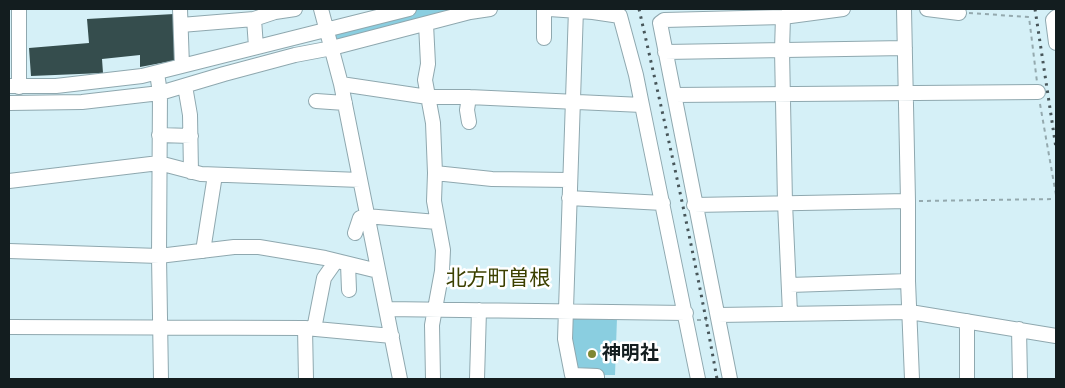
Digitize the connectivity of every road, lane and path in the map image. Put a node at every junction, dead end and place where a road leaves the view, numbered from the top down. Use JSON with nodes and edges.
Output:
{"nodes":[{"id":1,"x":19,"y":9,"type":"edge"},
{"id":2,"x":180,"y":9,"type":"edge"},
{"id":3,"x":295,"y":9,"type":"edge"},
{"id":4,"x":321,"y":9,"type":"edge"},
{"id":5,"x":409,"y":9,"type":"edge"},
{"id":6,"x":490,"y":9,"type":"edge"},
{"id":7,"x":544,"y":9,"type":"edge"},
{"id":8,"x":549,"y":9,"type":"edge"},
{"id":9,"x":843,"y":9,"type":"edge"},
{"id":10,"x":904,"y":9,"type":"edge"},
{"id":11,"x":927,"y":9,"type":"edge"},
{"id":12,"x":576,"y":10,"type":"edge"},
{"id":13,"x":959,"y":13,"type":"dead end"},
{"id":14,"x":783,"y":17,"type":"junction"},
{"id":15,"x":1056,"y":17,"type":"edge"},
{"id":16,"x":254,"y":20,"type":"junction"},
{"id":17,"x":426,"y":24,"type":"junction"},
{"id":18,"x":181,"y":25,"type":"junction"},
{"id":19,"x":327,"y":29,"type":"junction"},
{"id":20,"x":14,"y":33,"type":"edge"},
{"id":21,"x":544,"y":38,"type":"dead end"},
{"id":22,"x":1056,"y":42,"type":"edge"},
{"id":23,"x":256,"y":46,"type":"junction"},
{"id":24,"x":332,"y":48,"type":"junction"},
{"id":25,"x":906,"y":48,"type":"junction"},
{"id":26,"x":782,"y":50,"type":"junction"},
{"id":27,"x":665,"y":52,"type":"junction"},
{"id":28,"x":182,"y":66,"type":"junction"},
{"id":29,"x":157,"y":73,"type":"junction"},
{"id":30,"x":341,"y":84,"type":"junction"},
{"id":31,"x":185,"y":86,"type":"junction"},
{"id":32,"x":14,"y":87,"type":"edge"},
{"id":33,"x":906,"y":92,"type":"junction"},
{"id":34,"x":1038,"y":92,"type":"dead end"},
{"id":35,"x":160,"y":93,"type":"junction"},
{"id":36,"x":783,"y":94,"type":"junction"},
{"id":37,"x":674,"y":95,"type":"junction"},
{"id":38,"x":428,"y":97,"type":"junction"},
{"id":39,"x":469,"y":97,"type":"junction"},
{"id":40,"x":316,"y":101,"type":"dead end"},
{"id":41,"x":572,"y":102,"type":"junction"},
{"id":42,"x":9,"y":103,"type":"edge"},
{"id":43,"x":345,"y":103,"type":"junction"},
{"id":44,"x":642,"y":105,"type":"junction"},
{"id":45,"x":470,"y":122,"type":"dead end"},
{"id":46,"x":159,"y":135,"type":"junction"},
{"id":47,"x":190,"y":136,"type":"junction"},
{"id":48,"x":159,"y":163,"type":"junction"},
{"id":49,"x":191,"y":172,"type":"junction"},
{"id":50,"x":435,"y":173,"type":"junction"},
{"id":51,"x":215,"y":175,"type":"junction"},
{"id":52,"x":360,"y":180,"type":"junction"},
{"id":53,"x":569,"y":180,"type":"junction"},
{"id":54,"x":9,"y":181,"type":"edge"},
{"id":55,"x":569,"y":198,"type":"junction"},
{"id":56,"x":1056,"y":199,"type":"edge"},
{"id":57,"x":908,"y":201,"type":"junction"},
{"id":58,"x":785,"y":203,"type":"junction"},
{"id":59,"x":664,"y":204,"type":"junction"},
{"id":60,"x":694,"y":205,"type":"junction"},
{"id":61,"x":366,"y":216,"type":"junction"},
{"id":62,"x":437,"y":222,"type":"junction"},
{"id":63,"x":355,"y":233,"type":"dead end"},
{"id":64,"x":9,"y":251,"type":"edge"},
{"id":65,"x":203,"y":252,"type":"junction"},
{"id":66,"x":159,"y":256,"type":"junction"},
{"id":67,"x":342,"y":262,"type":"junction"},
{"id":68,"x":378,"y":271,"type":"junction"},
{"id":69,"x":908,"y":281,"type":"junction"},
{"id":70,"x":790,"y":286,"type":"junction"},
{"id":71,"x":349,"y":290,"type":"dead end"},
{"id":72,"x":386,"y":309,"type":"junction"},
{"id":73,"x":434,"y":309,"type":"junction"},
{"id":74,"x":479,"y":310,"type":"junction"},
{"id":75,"x":566,"y":311,"type":"junction"},
{"id":76,"x":910,"y":312,"type":"junction"},
{"id":77,"x":790,"y":313,"type":"junction"},
{"id":78,"x":686,"y":317,"type":"junction"},
{"id":79,"x":718,"y":317,"type":"junction"},
{"id":80,"x":967,"y":321,"type":"junction"},
{"id":81,"x":9,"y":327,"type":"edge"},
{"id":82,"x":159,"y":328,"type":"junction"},
{"id":83,"x":309,"y":328,"type":"junction"},
{"id":84,"x":1019,"y":329,"type":"junction"},
{"id":85,"x":392,"y":336,"type":"junction"},
{"id":86,"x":1056,"y":336,"type":"edge"},
{"id":87,"x":161,"y":379,"type":"edge"},
{"id":88,"x":306,"y":379,"type":"edge"},
{"id":89,"x":400,"y":379,"type":"edge"},
{"id":90,"x":433,"y":379,"type":"edge"},
{"id":91,"x":477,"y":379,"type":"edge"},
{"id":92,"x":597,"y":379,"type":"edge"},
{"id":93,"x":698,"y":379,"type":"edge"},
{"id":94,"x":730,"y":379,"type":"edge"},
{"id":95,"x":912,"y":379,"type":"edge"},
{"id":96,"x":967,"y":379,"type":"edge"},
{"id":97,"x":1020,"y":379,"type":"edge"}],
"edges":[{"from":1,"to":20,"type":"street"},
{"from":2,"to":18,"type":"street"},
{"from":3,"to":16,"type":"street"},
{"from":4,"to":19,"type":"street"},
{"from":5,"to":19,"type":"street"},
{"from":6,"to":17,"type":"street"},
{"from":7,"to":21,"type":"street"},
{"from":8,"to":12,"type":"street"},
{"from":9,"to":14,"type":"street"},
{"from":10,"to":25,"type":"street"},
{"from":11,"to":13,"type":"street"},
{"from":12,"to":41,"type":"street"},
{"from":12,"to":44,"type":"street"},
{"from":14,"to":26,"type":"street"},
{"from":14,"to":27,"type":"street"},
{"from":15,"to":22,"type":"street"},
{"from":16,"to":18,"type":"street"},
{"from":16,"to":23,"type":"street"},
{"from":17,"to":24,"type":"street"},
{"from":17,"to":38,"type":"street"},
{"from":18,"to":28,"type":"street"},
{"from":19,"to":23,"type":"street"},
{"from":19,"to":24,"type":"street"},
{"from":20,"to":32,"type":"street"},
{"from":23,"to":28,"type":"street"},
{"from":24,"to":30,"type":"street"},
{"from":24,"to":31,"type":"street"},
{"from":25,"to":26,"type":"street"},
{"from":25,"to":33,"type":"street"},
{"from":26,"to":27,"type":"street"},
{"from":26,"to":36,"type":"street"},
{"from":27,"to":37,"type":"street"},
{"from":28,"to":29,"type":"street"},
{"from":29,"to":32,"type":"street"},
{"from":29,"to":35,"type":"street"},
{"from":30,"to":38,"type":"street"},
{"from":30,"to":43,"type":"street"},
{"from":31,"to":35,"type":"street"},
{"from":31,"to":47,"type":"street"},
{"from":33,"to":34,"type":"street"},
{"from":33,"to":36,"type":"street"},
{"from":33,"to":57,"type":"street"},
{"from":35,"to":42,"type":"street"},
{"from":35,"to":46,"type":"street"},
{"from":36,"to":37,"type":"street"},
{"from":36,"to":58,"type":"street"},
{"from":37,"to":60,"type":"street"},
{"from":38,"to":39,"type":"street"},
{"from":38,"to":50,"type":"street"},
{"from":39,"to":41,"type":"street"},
{"from":39,"to":45,"type":"street"},
{"from":40,"to":43,"type":"street"},
{"from":41,"to":44,"type":"street"},
{"from":41,"to":53,"type":"street"},
{"from":43,"to":52,"type":"street"},
{"from":44,"to":59,"type":"street"},
{"from":46,"to":47,"type":"street"},
{"from":46,"to":48,"type":"street"},
{"from":47,"to":49,"type":"street"},
{"from":48,"to":49,"type":"street"},
{"from":48,"to":54,"type":"street"},
{"from":48,"to":66,"type":"street"},
{"from":49,"to":51,"type":"street"},
{"from":50,"to":53,"type":"street"},
{"from":50,"to":62,"type":"street"},
{"from":51,"to":52,"type":"street"},
{"from":51,"to":65,"type":"street"},
{"from":52,"to":61,"type":"street"},
{"from":53,"to":55,"type":"street"},
{"from":55,"to":59,"type":"street"},
{"from":55,"to":75,"type":"street"},
{"from":56,"to":57,"type":"path"},
{"from":57,"to":58,"type":"street"},
{"from":57,"to":69,"type":"street"},
{"from":58,"to":60,"type":"street"},
{"from":58,"to":70,"type":"street"},
{"from":59,"to":78,"type":"street"},
{"from":60,"to":79,"type":"street"},
{"from":61,"to":62,"type":"street"},
{"from":61,"to":63,"type":"street"},
{"from":61,"to":68,"type":"street"},
{"from":62,"to":73,"type":"street"},
{"from":64,"to":66,"type":"street"},
{"from":65,"to":66,"type":"street"},
{"from":65,"to":67,"type":"street"},
{"from":66,"to":82,"type":"street"},
{"from":67,"to":68,"type":"street"},
{"from":67,"to":71,"type":"street"},
{"from":67,"to":83,"type":"street"},
{"from":68,"to":72,"type":"street"},
{"from":69,"to":70,"type":"street"},
{"from":69,"to":76,"type":"street"},
{"from":70,"to":77,"type":"street"},
{"from":72,"to":73,"type":"street"},
{"from":72,"to":85,"type":"street"},
{"from":73,"to":74,"type":"street"},
{"from":73,"to":90,"type":"street"},
{"from":74,"to":75,"type":"street"},
{"from":74,"to":91,"type":"street"},
{"from":75,"to":78,"type":"street"},
{"from":75,"to":92,"type":"street"},
{"from":76,"to":77,"type":"street"},
{"from":76,"to":80,"type":"street"},
{"from":76,"to":95,"type":"street"},
{"from":77,"to":79,"type":"street"},
{"from":78,"to":79,"type":"path"},
{"from":78,"to":93,"type":"street"},
{"from":79,"to":94,"type":"street"},
{"from":80,"to":84,"type":"street"},
{"from":80,"to":96,"type":"street"},
{"from":81,"to":82,"type":"street"},
{"from":82,"to":83,"type":"street"},
{"from":82,"to":87,"type":"street"},
{"from":83,"to":85,"type":"street"},
{"from":83,"to":88,"type":"street"},
{"from":84,"to":86,"type":"street"},
{"from":84,"to":97,"type":"street"},
{"from":85,"to":89,"type":"street"}]}
